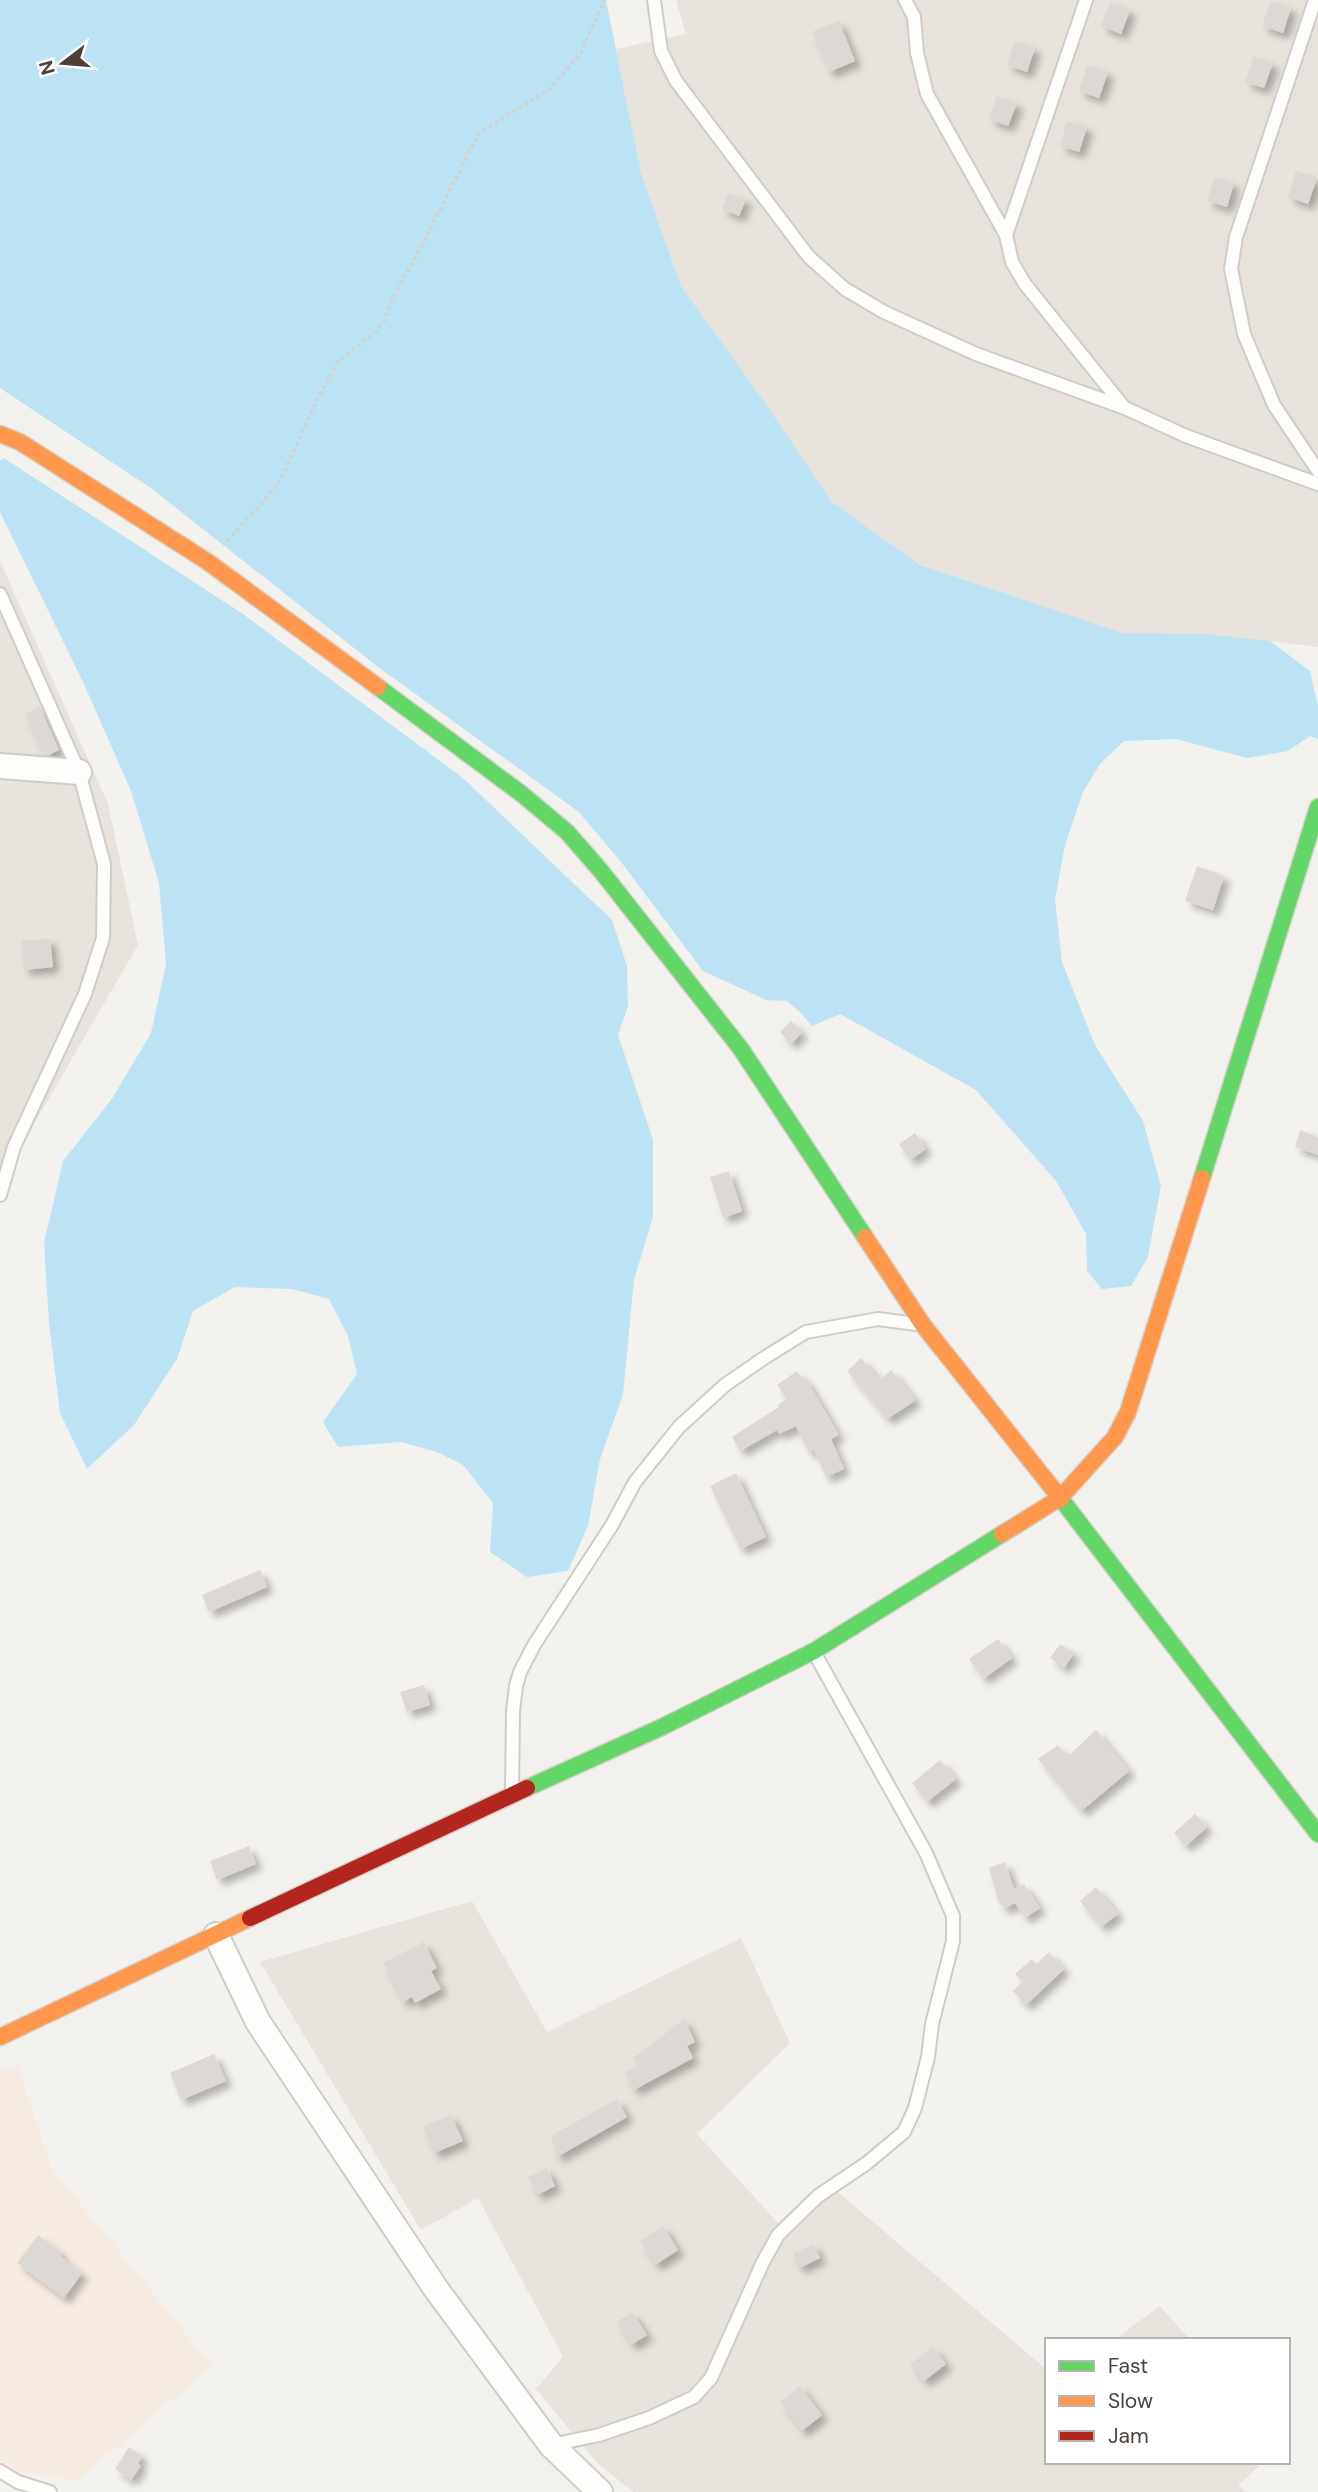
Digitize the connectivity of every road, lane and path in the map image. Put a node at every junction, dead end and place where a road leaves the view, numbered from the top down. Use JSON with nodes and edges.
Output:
{"nodes":[{"id":1,"x":604,"y":0,"type":"edge"},
{"id":2,"x":654,"y":0,"type":"edge"},
{"id":3,"x":905,"y":0,"type":"edge"},
{"id":4,"x":1086,"y":0,"type":"edge"},
{"id":5,"x":1315,"y":0,"type":"edge"},
{"id":6,"x":1006,"y":235,"type":"junction"},
{"id":7,"x":1125,"y":408,"type":"junction"},
{"id":8,"x":0,"y":434,"type":"edge"},
{"id":9,"x":1318,"y":471,"type":"edge"},
{"id":10,"x":1318,"y":484,"type":"edge"},
{"id":11,"x":208,"y":562,"type":"junction"},
{"id":12,"x":0,"y":594,"type":"edge"},
{"id":13,"x":0,"y":766,"type":"edge"},
{"id":14,"x":79,"y":772,"type":"junction"},
{"id":15,"x":1318,"y":807,"type":"edge"},
{"id":16,"x":0,"y":1195,"type":"edge"},
{"id":17,"x":923,"y":1325,"type":"junction"},
{"id":18,"x":1060,"y":1498,"type":"junction"},
{"id":19,"x":814,"y":1651,"type":"junction"},
{"id":20,"x":511,"y":1795,"type":"junction"},
{"id":21,"x":1318,"y":1834,"type":"edge"},
{"id":22,"x":216,"y":1935,"type":"junction"},
{"id":23,"x":0,"y":2037,"type":"edge"},
{"id":24,"x":551,"y":2445,"type":"junction"},
{"id":25,"x":0,"y":2471,"type":"edge"},
{"id":26,"x":50,"y":2492,"type":"edge"},
{"id":27,"x":600,"y":2492,"type":"edge"}],
"edges":[{"from":1,"to":11,"type":"path"},
{"from":2,"to":7,"type":"lane"},
{"from":3,"to":6,"type":"lane"},
{"from":4,"to":6,"type":"lane"},
{"from":5,"to":9,"type":"lane"},
{"from":6,"to":7,"type":"lane"},
{"from":7,"to":10,"type":"lane"},
{"from":8,"to":11,"type":"street"},
{"from":11,"to":17,"type":"street"},
{"from":12,"to":14,"type":"lane"},
{"from":13,"to":14,"type":"street"},
{"from":14,"to":16,"type":"lane"},
{"from":15,"to":18,"type":"street"},
{"from":17,"to":18,"type":"street"},
{"from":17,"to":20,"type":"lane"},
{"from":18,"to":19,"type":"street"},
{"from":18,"to":21,"type":"street"},
{"from":19,"to":20,"type":"street"},
{"from":19,"to":24,"type":"lane"},
{"from":20,"to":22,"type":"street"},
{"from":22,"to":23,"type":"street"},
{"from":22,"to":24,"type":"street"},
{"from":24,"to":27,"type":"street"},
{"from":25,"to":26,"type":"lane"}]}
